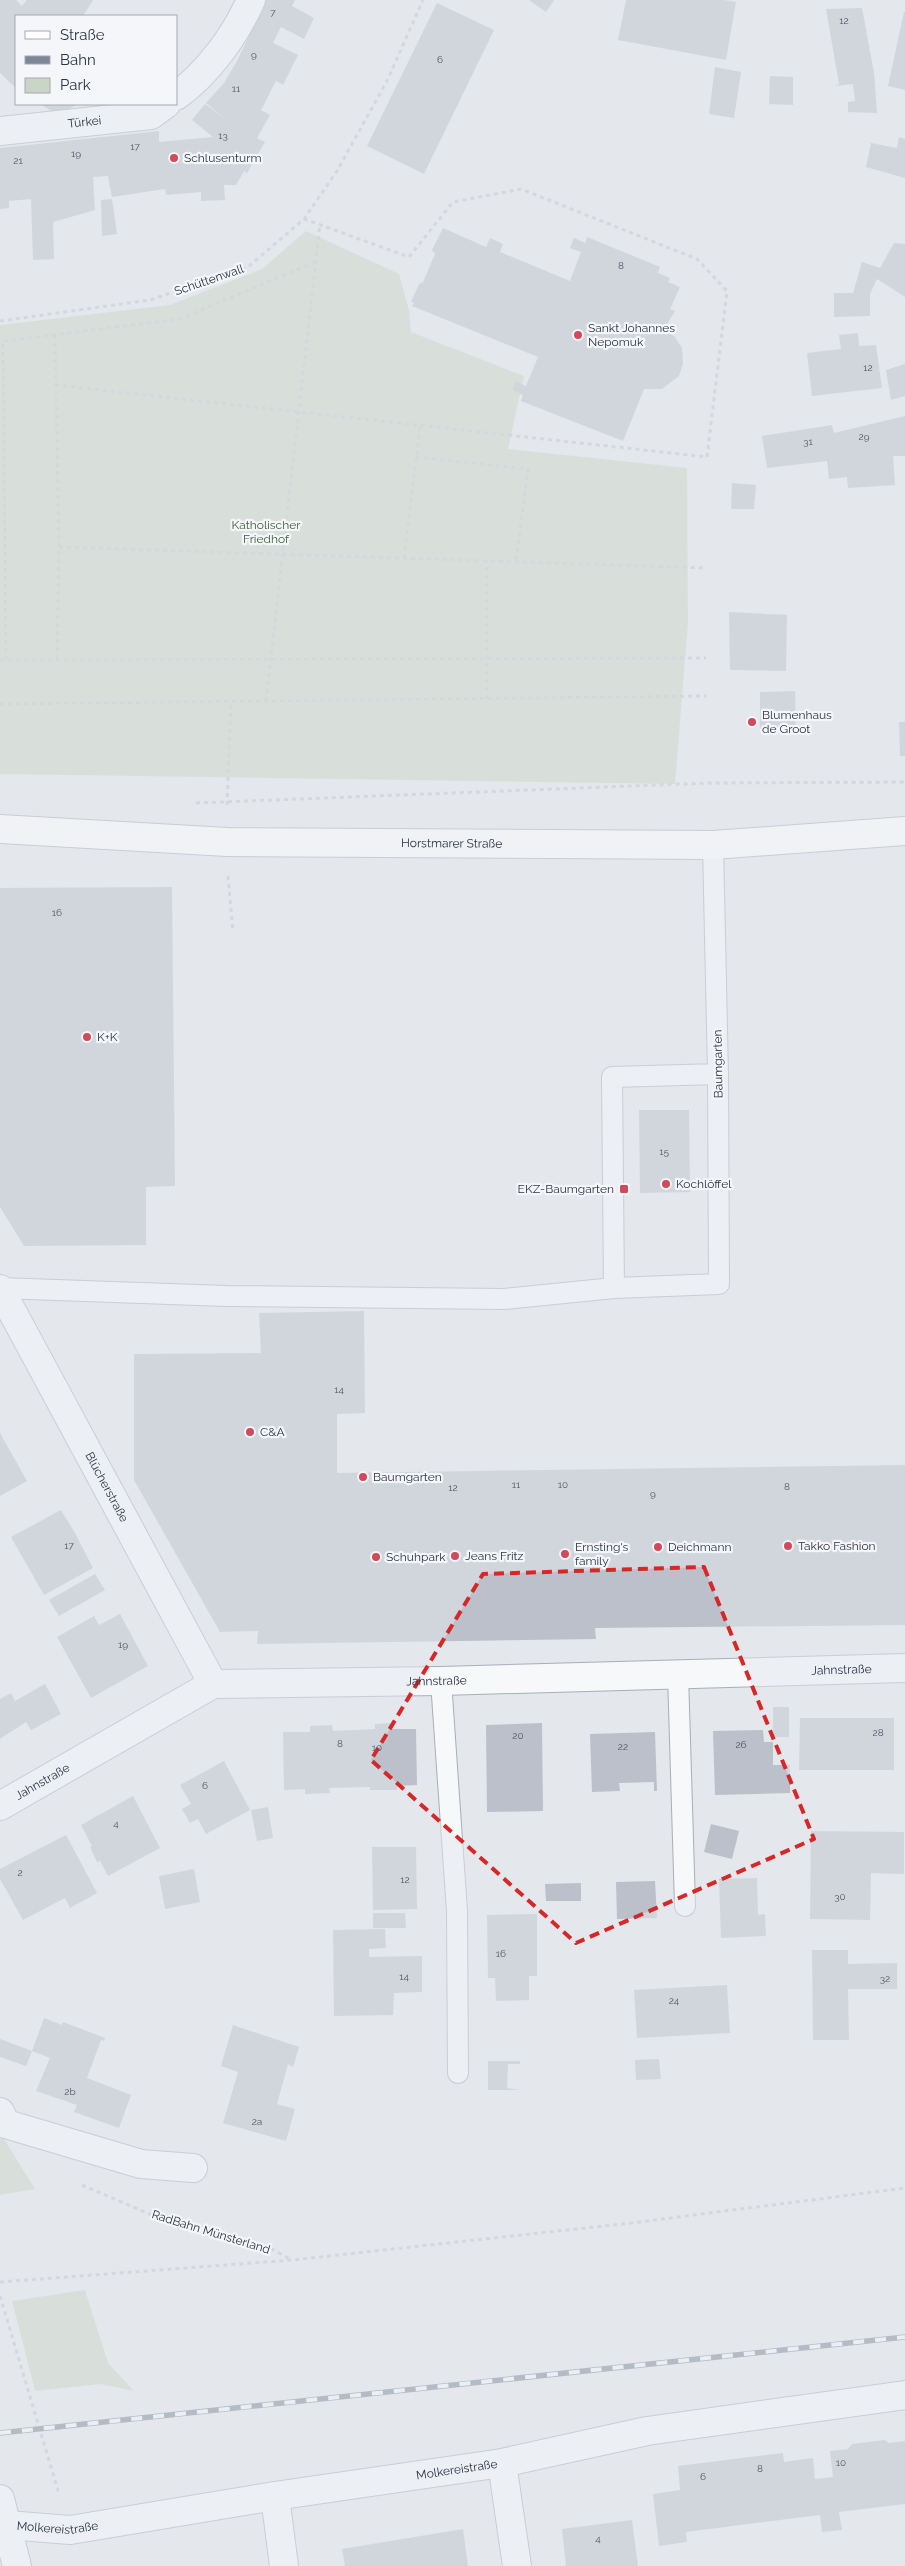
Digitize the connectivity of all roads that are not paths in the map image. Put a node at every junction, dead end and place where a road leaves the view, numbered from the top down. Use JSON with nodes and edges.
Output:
{"nodes":[{"id":1,"x":251,"y":0,"type":"edge"},
{"id":2,"x":178,"y":95,"type":"edge"},
{"id":3,"x":165,"y":105,"type":"edge"},
{"id":4,"x":2,"y":128,"type":"edge"},
{"id":5,"x":0,"y":828,"type":"edge"},
{"id":6,"x":905,"y":832,"type":"edge"},
{"id":7,"x":713,"y":845,"type":"junction"},
{"id":8,"x":718,"y":1074,"type":"junction"},
{"id":9,"x":614,"y":1288,"type":"junction"},
{"id":10,"x":0,"y":1289,"type":"edge"},
{"id":11,"x":905,"y":1668,"type":"edge"},
{"id":12,"x":678,"y":1674,"type":"junction"},
{"id":13,"x":441,"y":1681,"type":"junction"},
{"id":14,"x":213,"y":1684,"type":"junction"},
{"id":15,"x":0,"y":1806,"type":"edge"},
{"id":16,"x":685,"y":1906,"type":"dead end"},
{"id":17,"x":458,"y":2074,"type":"dead end"},
{"id":18,"x":0,"y":2112,"type":"edge"},
{"id":19,"x":193,"y":2168,"type":"dead end"},
{"id":20,"x":905,"y":2395,"type":"edge"},
{"id":21,"x":502,"y":2463,"type":"junction"},
{"id":22,"x":276,"y":2496,"type":"junction"},
{"id":23,"x":0,"y":2499,"type":"edge"},
{"id":24,"x":4,"y":2526,"type":"edge"},
{"id":25,"x":17,"y":2566,"type":"edge"},
{"id":26,"x":284,"y":2566,"type":"edge"},
{"id":27,"x":517,"y":2566,"type":"edge"}],
"edges":[{"from":1,"to":2,"type":"street"},
{"from":3,"to":4,"type":"street","name":"Türkei"},
{"from":5,"to":7,"type":"main road","name":"Horstmarer Straße"},
{"from":6,"to":7,"type":"main road","name":"Horstmarer Straße"},
{"from":7,"to":8,"type":"lane","name":"Baumgarten"},
{"from":8,"to":9,"type":"lane","name":"Baumgarten"},
{"from":8,"to":9,"type":"lane"},
{"from":9,"to":10,"type":"lane"},
{"from":10,"to":14,"type":"street","name":"Blücherstraße"},
{"from":11,"to":12,"type":"street","name":"Jahnstraße"},
{"from":12,"to":13,"type":"street","name":"Jahnstraße"},
{"from":12,"to":16,"type":"lane"},
{"from":13,"to":14,"type":"street","name":"Jahnstraße"},
{"from":13,"to":17,"type":"lane"},
{"from":14,"to":15,"type":"street","name":"Jahnstraße"},
{"from":18,"to":19,"type":"street"},
{"from":20,"to":21,"type":"street","name":"Molkereistraße"},
{"from":21,"to":22,"type":"street","name":"Molkereistraße"},
{"from":21,"to":27,"type":"street"},
{"from":22,"to":24,"type":"street","name":"Molkereistraße"},
{"from":22,"to":26,"type":"street"},
{"from":23,"to":24,"type":"street"},
{"from":24,"to":25,"type":"street"}]}
